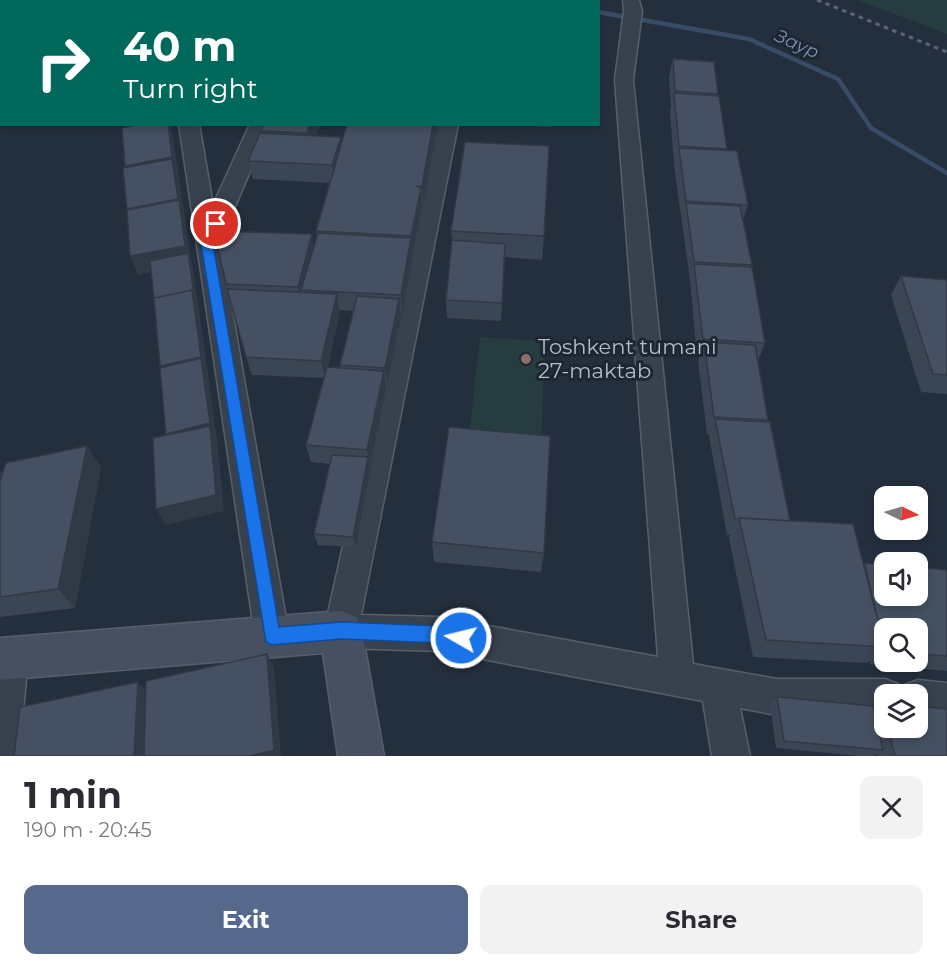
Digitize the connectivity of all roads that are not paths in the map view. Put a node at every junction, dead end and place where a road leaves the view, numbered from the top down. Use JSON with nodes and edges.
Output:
{"nodes":[{"id":1,"x":631,"y":0,"type":"edge"},
{"id":2,"x":189,"y":126,"type":"edge"},
{"id":3,"x":259,"y":126,"type":"edge"},
{"id":4,"x":448,"y":126,"type":"edge"},
{"id":5,"x":207,"y":244,"type":"junction"},
{"id":6,"x":341,"y":631,"type":"junction"},
{"id":7,"x":272,"y":636,"type":"junction"},
{"id":8,"x":4,"y":675,"type":"edge"},
{"id":9,"x":677,"y":678,"type":"junction"},
{"id":10,"x":718,"y":686,"type":"junction"},
{"id":11,"x":874,"y":697,"type":"edge"},
{"id":12,"x":928,"y":699,"type":"edge"},
{"id":13,"x":947,"y":701,"type":"edge"},
{"id":14,"x":0,"y":752,"type":"edge"},
{"id":15,"x":362,"y":756,"type":"edge"},
{"id":16,"x":731,"y":756,"type":"edge"}],
"edges":[{"from":1,"to":9,"type":"street"},
{"from":2,"to":5,"type":"street"},
{"from":3,"to":5,"type":"street"},
{"from":4,"to":6,"type":"street"},
{"from":5,"to":7,"type":"street"},
{"from":6,"to":7,"type":"street"},
{"from":6,"to":9,"type":"street"},
{"from":6,"to":15,"type":"street"},
{"from":7,"to":8,"type":"street"},
{"from":8,"to":14,"type":"street"},
{"from":9,"to":10,"type":"street"},
{"from":10,"to":11,"type":"street"},
{"from":10,"to":16,"type":"street"},
{"from":12,"to":13,"type":"street"}]}
